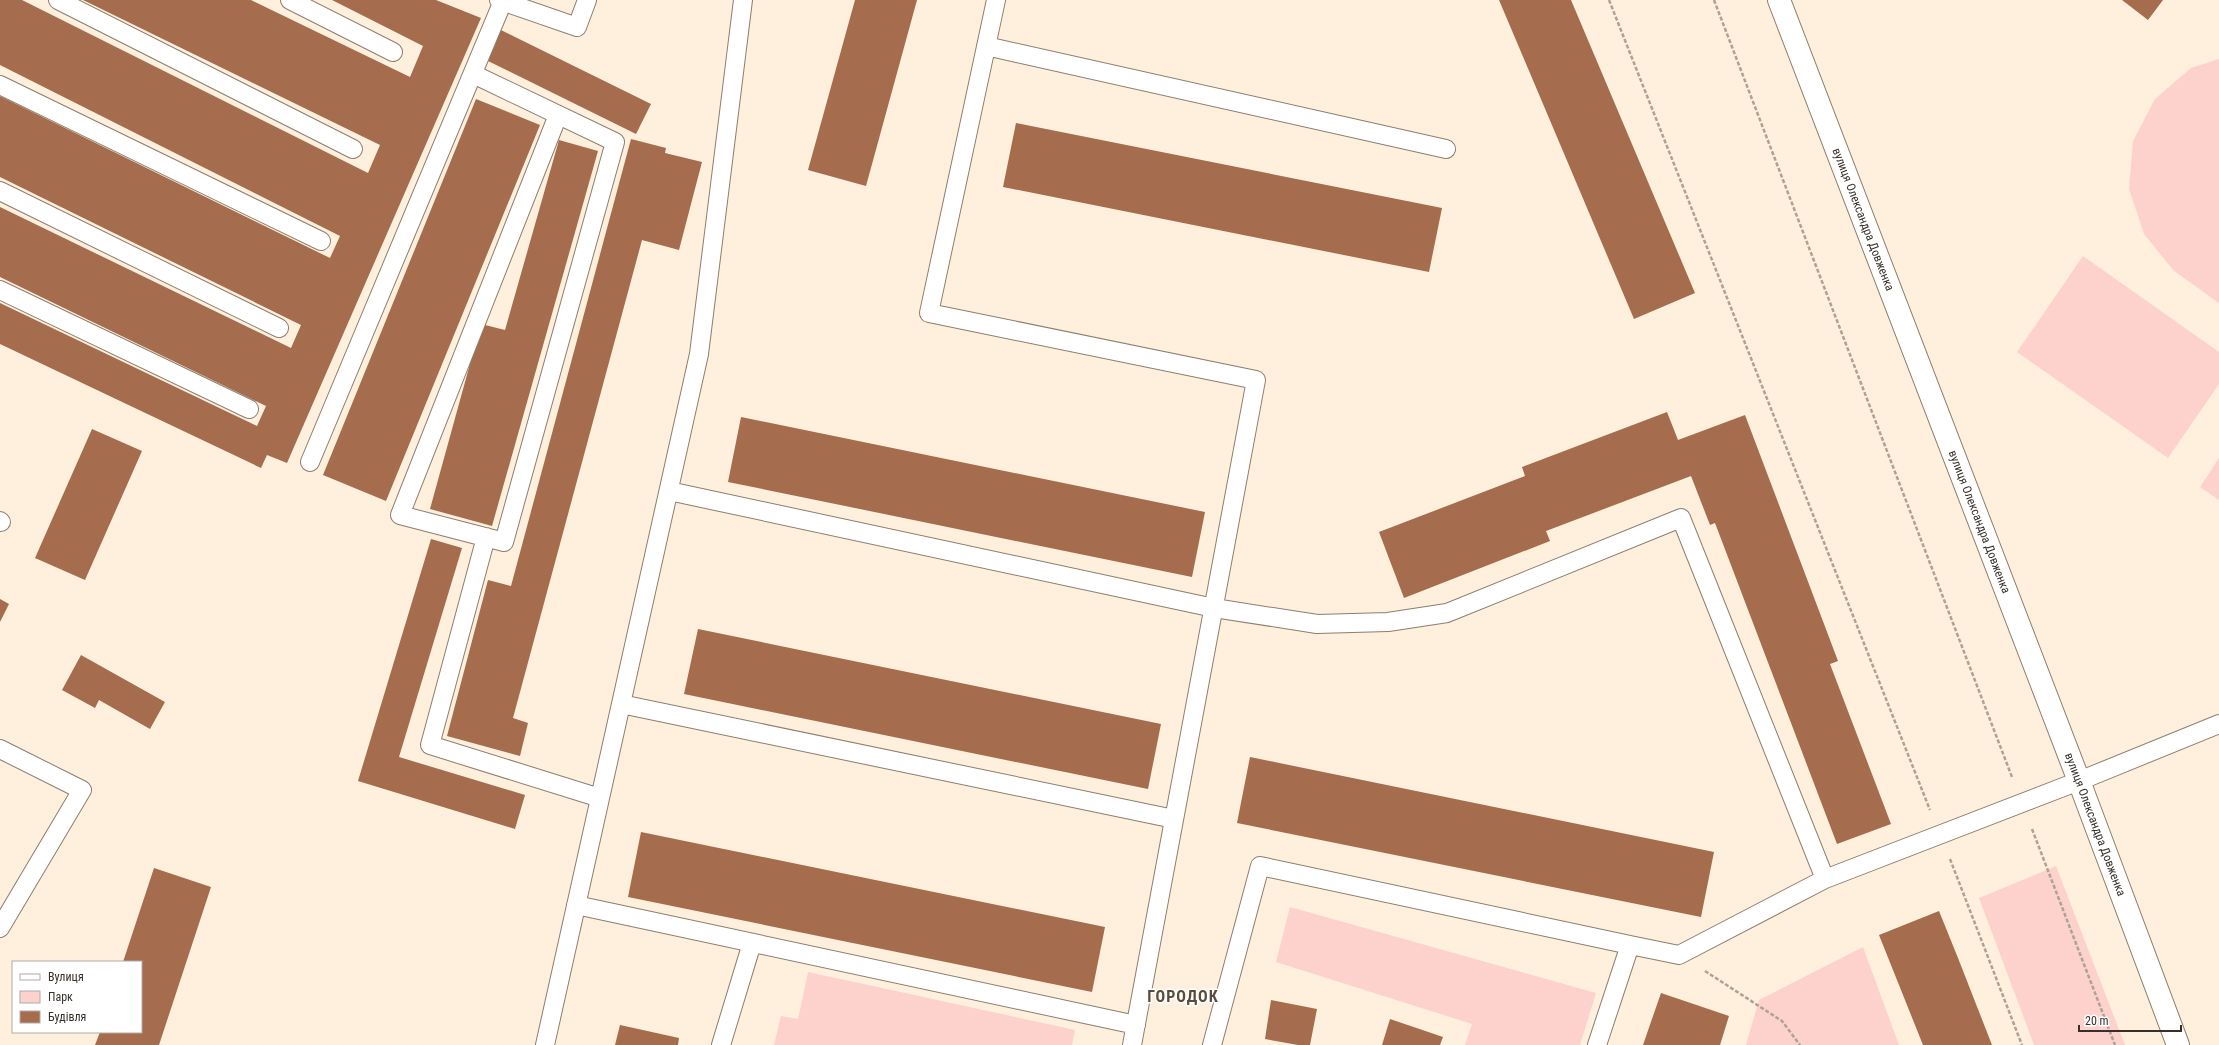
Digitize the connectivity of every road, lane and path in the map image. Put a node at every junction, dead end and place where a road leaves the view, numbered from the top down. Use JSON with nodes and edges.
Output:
{"nodes":[{"id":1,"x":58,"y":0,"type":"edge"},
{"id":2,"x":290,"y":0,"type":"edge"},
{"id":3,"x":587,"y":0,"type":"edge"},
{"id":4,"x":743,"y":0,"type":"edge"},
{"id":5,"x":996,"y":0,"type":"edge"},
{"id":6,"x":1609,"y":0,"type":"edge"},
{"id":7,"x":1714,"y":0,"type":"edge"},
{"id":8,"x":1779,"y":0,"type":"edge"},
{"id":9,"x":501,"y":1,"type":"edge"},
{"id":10,"x":986,"y":46,"type":"junction"},
{"id":11,"x":393,"y":52,"type":"dead end"},
{"id":12,"x":473,"y":74,"type":"junction"},
{"id":13,"x":0,"y":85,"type":"edge"},
{"id":14,"x":558,"y":115,"type":"junction"},
{"id":15,"x":353,"y":149,"type":"dead end"},
{"id":16,"x":1446,"y":149,"type":"dead end"},
{"id":17,"x":0,"y":191,"type":"edge"},
{"id":18,"x":321,"y":241,"type":"dead end"},
{"id":19,"x":0,"y":290,"type":"edge"},
{"id":20,"x":279,"y":328,"type":"dead end"},
{"id":21,"x":250,"y":409,"type":"dead end"},
{"id":22,"x":310,"y":462,"type":"dead end"},
{"id":23,"x":669,"y":491,"type":"junction"},
{"id":24,"x":486,"y":537,"type":"junction"},
{"id":25,"x":1214,"y":608,"type":"junction"},
{"id":26,"x":621,"y":704,"type":"junction"},
{"id":27,"x":2219,"y":724,"type":"edge"},
{"id":28,"x":0,"y":749,"type":"edge"},
{"id":29,"x":2079,"y":781,"type":"junction"},
{"id":30,"x":600,"y":798,"type":"junction"},
{"id":31,"x":2022,"y":802,"type":"junction"},
{"id":32,"x":1174,"y":819,"type":"junction"},
{"id":33,"x":1940,"y":833,"type":"junction"},
{"id":34,"x":1825,"y":879,"type":"junction"},
{"id":35,"x":576,"y":905,"type":"junction"},
{"id":36,"x":0,"y":928,"type":"edge"},
{"id":37,"x":752,"y":943,"type":"junction"},
{"id":38,"x":1630,"y":946,"type":"junction"},
{"id":39,"x":1679,"y":955,"type":"junction"},
{"id":40,"x":1136,"y":1025,"type":"junction"},
{"id":41,"x":545,"y":1045,"type":"edge"},
{"id":42,"x":722,"y":1045,"type":"edge"},
{"id":43,"x":1132,"y":1045,"type":"edge"},
{"id":44,"x":1212,"y":1045,"type":"edge"},
{"id":45,"x":1598,"y":1045,"type":"edge"},
{"id":46,"x":1800,"y":1045,"type":"edge"},
{"id":47,"x":2022,"y":1045,"type":"edge"},
{"id":48,"x":2115,"y":1045,"type":"edge"},
{"id":49,"x":2178,"y":1045,"type":"edge"}],
"edges":[{"from":1,"to":15,"type":"lane"},
{"from":2,"to":11,"type":"lane"},
{"from":3,"to":9,"type":"lane"},
{"from":4,"to":23,"type":"lane"},
{"from":5,"to":10,"type":"lane"},
{"from":6,"to":33,"type":"path"},
{"from":7,"to":31,"type":"path"},
{"from":8,"to":29,"type":"main road","name":"вулиця Олександра Довженка"},
{"from":9,"to":12,"type":"lane"},
{"from":10,"to":16,"type":"lane"},
{"from":10,"to":25,"type":"lane"},
{"from":12,"to":14,"type":"lane"},
{"from":12,"to":22,"type":"lane"},
{"from":13,"to":18,"type":"lane"},
{"from":14,"to":24,"type":"lane"},
{"from":14,"to":24,"type":"lane"},
{"from":17,"to":20,"type":"lane"},
{"from":19,"to":21,"type":"lane"},
{"from":23,"to":25,"type":"lane"},
{"from":23,"to":26,"type":"lane"},
{"from":24,"to":30,"type":"lane"},
{"from":25,"to":32,"type":"lane"},
{"from":25,"to":34,"type":"lane"},
{"from":26,"to":30,"type":"lane"},
{"from":26,"to":32,"type":"lane"},
{"from":27,"to":29,"type":"lane"},
{"from":28,"to":36,"type":"lane"},
{"from":29,"to":31,"type":"lane"},
{"from":29,"to":49,"type":"main road","name":"вулиця Олександра Довженка"},
{"from":30,"to":35,"type":"lane"},
{"from":31,"to":33,"type":"lane"},
{"from":31,"to":48,"type":"path"},
{"from":32,"to":40,"type":"lane"},
{"from":33,"to":34,"type":"lane"},
{"from":33,"to":47,"type":"path"},
{"from":34,"to":39,"type":"lane"},
{"from":35,"to":37,"type":"lane"},
{"from":35,"to":41,"type":"lane"},
{"from":37,"to":40,"type":"lane"},
{"from":37,"to":42,"type":"lane"},
{"from":38,"to":39,"type":"lane"},
{"from":38,"to":44,"type":"lane"},
{"from":38,"to":45,"type":"lane"},
{"from":39,"to":46,"type":"path"},
{"from":40,"to":43,"type":"lane"}]}
